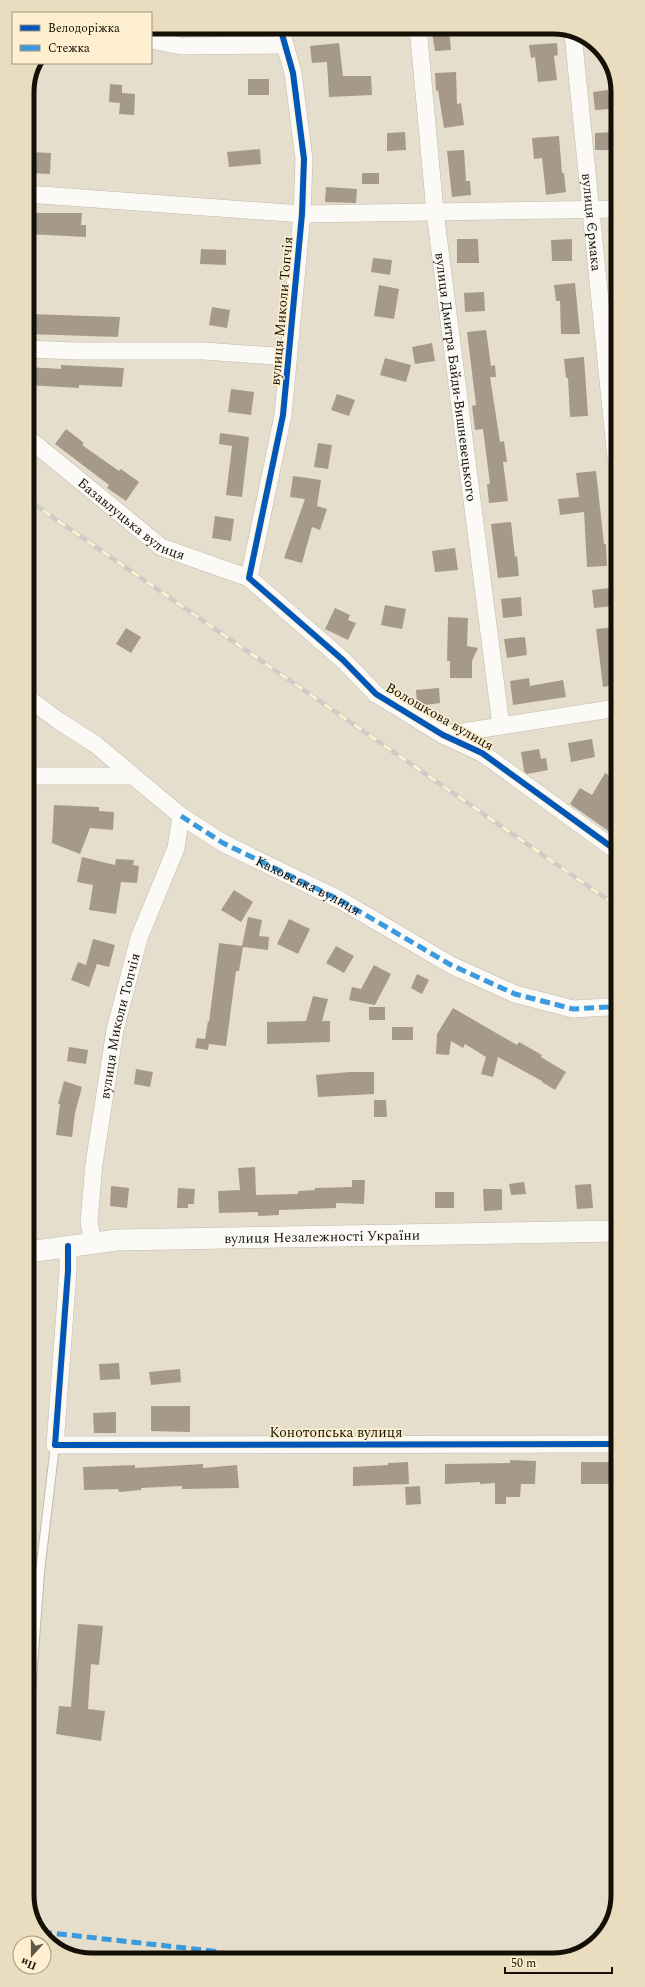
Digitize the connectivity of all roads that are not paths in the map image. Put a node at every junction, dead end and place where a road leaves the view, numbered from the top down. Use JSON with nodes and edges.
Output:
{"nodes":[{"id":1,"x":282,"y":34,"type":"edge"},
{"id":2,"x":419,"y":34,"type":"edge"},
{"id":3,"x":573,"y":38,"type":"edge"},
{"id":4,"x":152,"y":40,"type":"edge"},
{"id":5,"x":285,"y":45,"type":"junction"},
{"id":6,"x":34,"y":195,"type":"edge"},
{"id":7,"x":591,"y":209,"type":"junction"},
{"id":8,"x":611,"y":209,"type":"edge"},
{"id":9,"x":435,"y":212,"type":"junction"},
{"id":10,"x":302,"y":214,"type":"junction"},
{"id":11,"x":34,"y":349,"type":"edge"},
{"id":12,"x":288,"y":357,"type":"junction"},
{"id":13,"x":611,"y":409,"type":"edge"},
{"id":14,"x":34,"y":443,"type":"edge"},
{"id":15,"x":249,"y":578,"type":"junction"},
{"id":16,"x":34,"y":702,"type":"edge"},
{"id":17,"x":611,"y":709,"type":"edge"},
{"id":18,"x":501,"y":726,"type":"junction"},
{"id":19,"x":443,"y":735,"type":"junction"},
{"id":20,"x":34,"y":776,"type":"edge"},
{"id":21,"x":132,"y":776,"type":"junction"},
{"id":22,"x":181,"y":816,"type":"junction"},
{"id":23,"x":611,"y":847,"type":"edge"},
{"id":24,"x":611,"y":1006,"type":"edge"},
{"id":25,"x":611,"y":1231,"type":"edge"},
{"id":26,"x":93,"y":1242,"type":"junction"},
{"id":27,"x":68,"y":1246,"type":"junction"},
{"id":28,"x":34,"y":1251,"type":"edge"},
{"id":29,"x":611,"y":1444,"type":"edge"},
{"id":30,"x":55,"y":1445,"type":"junction"},
{"id":31,"x":34,"y":1653,"type":"edge"}],
"edges":[{"from":1,"to":5,"type":"street","name":"вулиця Миколи Топчія"},
{"from":2,"to":9,"type":"street","name":"вулиця Дмитра Байди-Вишневецького"},
{"from":3,"to":7,"type":"street","name":"вулиця Єрмака"},
{"from":4,"to":5,"type":"street"},
{"from":5,"to":10,"type":"street","name":"вулиця Миколи Топчія"},
{"from":6,"to":10,"type":"street"},
{"from":7,"to":8,"type":"street"},
{"from":7,"to":9,"type":"street"},
{"from":7,"to":13,"type":"street","name":"вулиця Єрмака"},
{"from":9,"to":10,"type":"street"},
{"from":9,"to":18,"type":"street","name":"вулиця Дмитра Байди-Вишневецького"},
{"from":10,"to":12,"type":"street","name":"вулиця Миколи Топчія"},
{"from":11,"to":12,"type":"street"},
{"from":12,"to":15,"type":"street","name":"вулиця Миколи Топчія"},
{"from":14,"to":15,"type":"street","name":"Базавлуцька вулиця"},
{"from":15,"to":19,"type":"street","name":"Волошкова вулиця"},
{"from":16,"to":21,"type":"street","name":"Каховська вулиця"},
{"from":17,"to":18,"type":"street"},
{"from":18,"to":19,"type":"street"},
{"from":19,"to":23,"type":"street","name":"Волошкова вулиця"},
{"from":20,"to":21,"type":"street"},
{"from":21,"to":22,"type":"street","name":"Каховська вулиця"},
{"from":22,"to":24,"type":"street","name":"Каховська вулиця"},
{"from":22,"to":26,"type":"street","name":"вулиця Миколи Топчія"},
{"from":25,"to":26,"type":"street","name":"вулиця Незалежності України"},
{"from":26,"to":27,"type":"street","name":"вулиця Незалежності України"},
{"from":27,"to":28,"type":"street","name":"вулиця Незалежності України"},
{"from":27,"to":30,"type":"street"},
{"from":29,"to":30,"type":"street","name":"Конотопська вулиця"},
{"from":30,"to":31,"type":"lane"}]}
